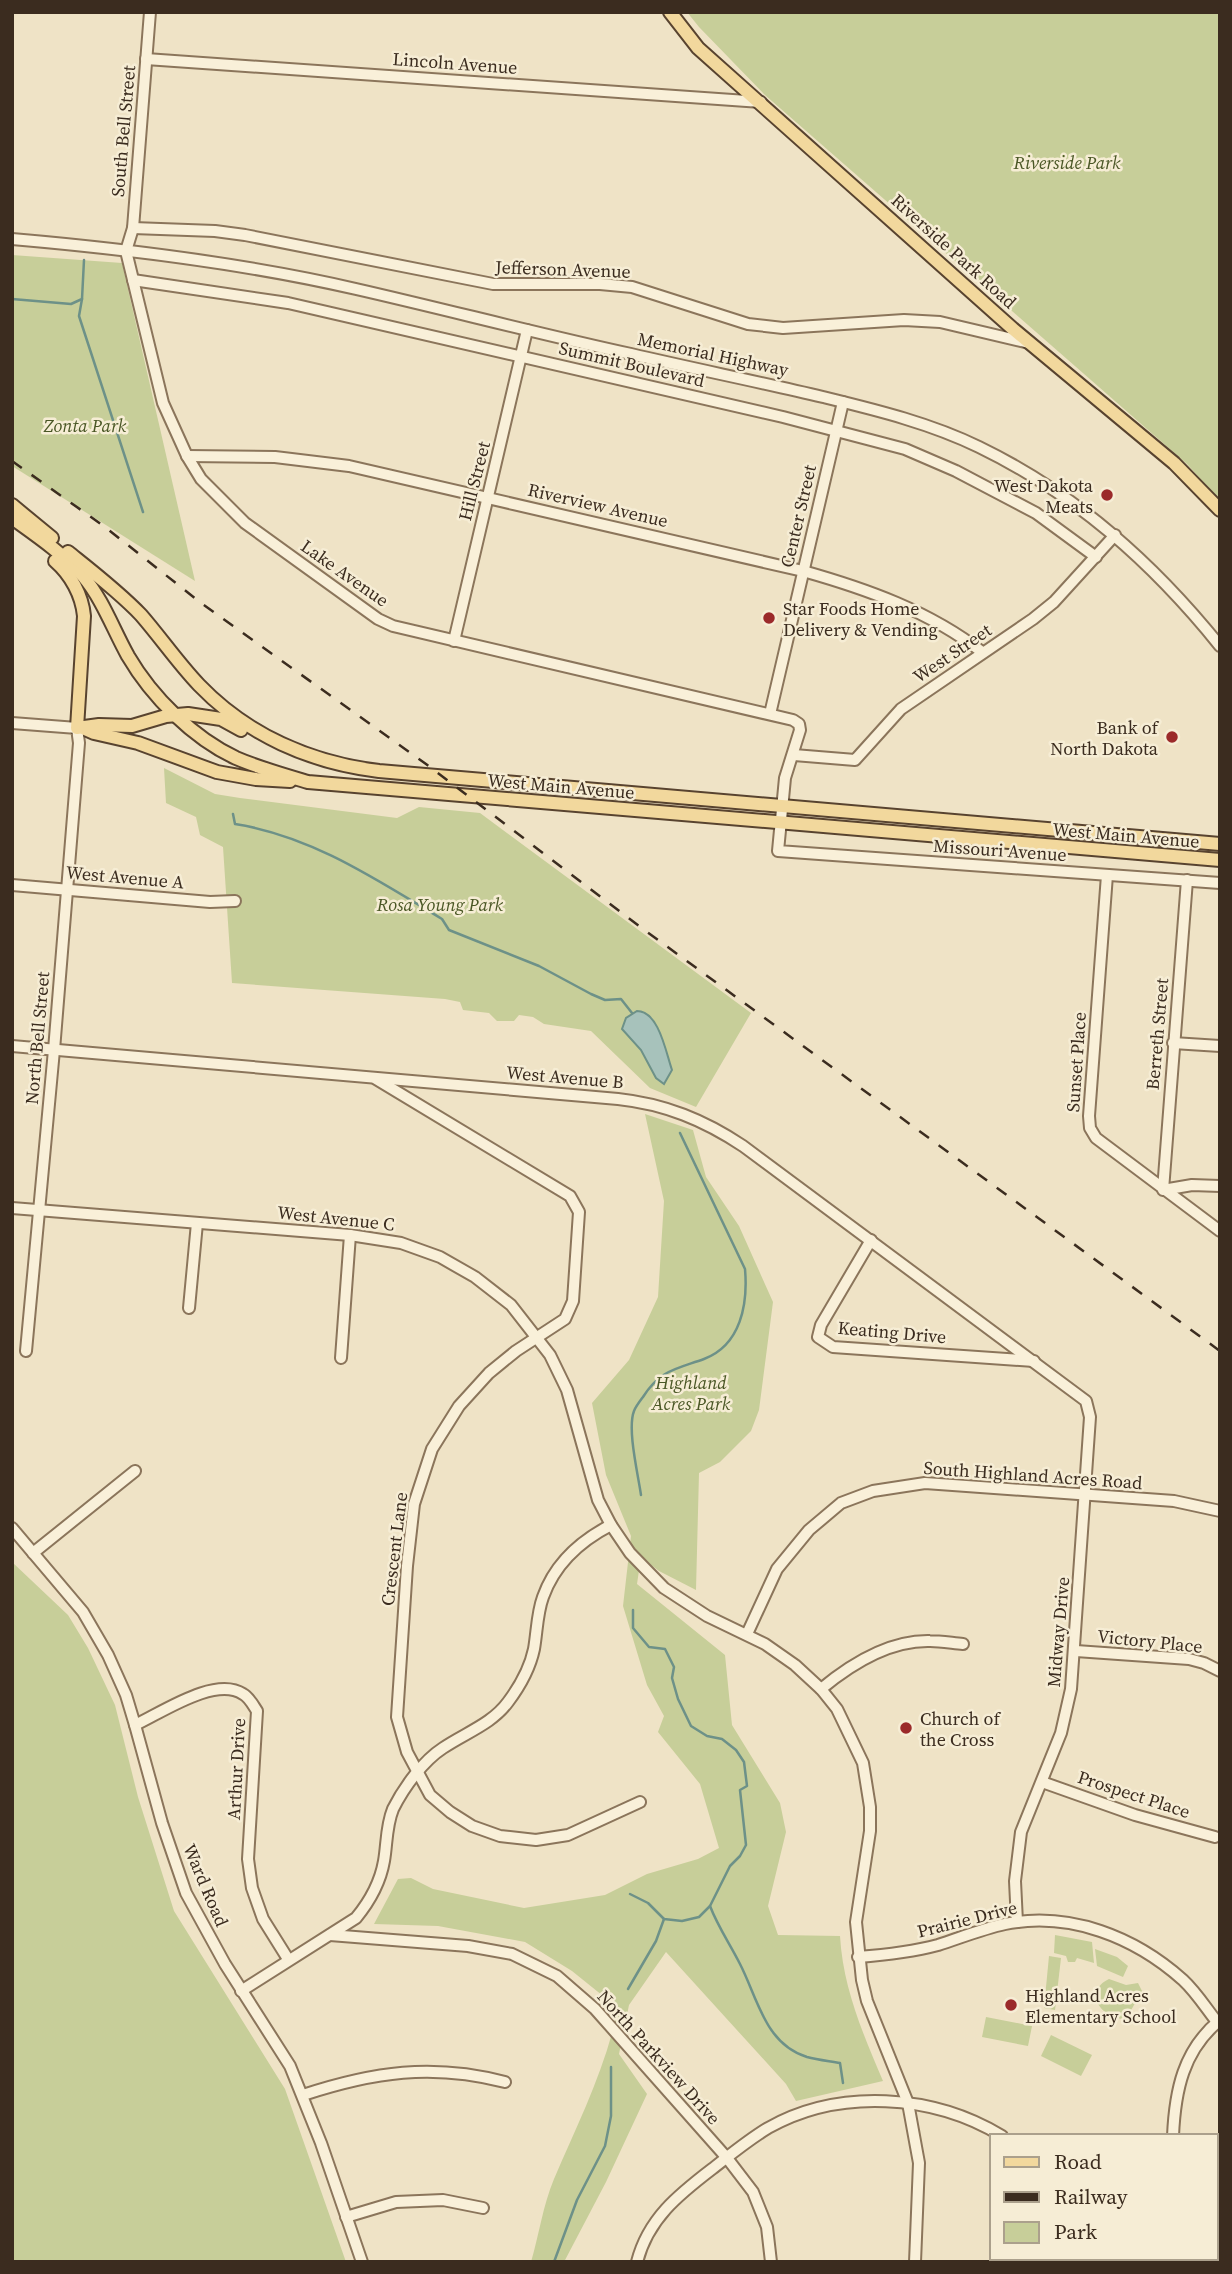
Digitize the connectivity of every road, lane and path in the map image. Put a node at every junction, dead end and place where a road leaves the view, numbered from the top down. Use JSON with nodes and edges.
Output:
{"nodes":[{"id":1,"x":150,"y":12,"type":"edge"},
{"id":2,"x":670,"y":12,"type":"edge"},
{"id":3,"x":146,"y":58,"type":"junction"},
{"id":4,"x":761,"y":102,"type":"junction"},
{"id":5,"x":133,"y":228,"type":"junction"},
{"id":6,"x":12,"y":239,"type":"edge"},
{"id":7,"x":126,"y":251,"type":"junction"},
{"id":8,"x":133,"y":280,"type":"junction"},
{"id":9,"x":527,"y":330,"type":"junction"},
{"id":10,"x":1031,"y":343,"type":"junction"},
{"id":11,"x":521,"y":356,"type":"junction"},
{"id":12,"x":843,"y":402,"type":"junction"},
{"id":13,"x":836,"y":431,"type":"junction"},
{"id":14,"x":187,"y":456,"type":"junction"},
{"id":15,"x":488,"y":497,"type":"junction"},
{"id":16,"x":12,"y":505,"type":"edge"},
{"id":17,"x":1220,"y":510,"type":"edge"},
{"id":18,"x":12,"y":519,"type":"edge"},
{"id":19,"x":1115,"y":535,"type":"junction"},
{"id":20,"x":1096,"y":557,"type":"junction"},
{"id":21,"x":803,"y":571,"type":"junction"},
{"id":22,"x":454,"y":641,"type":"junction"},
{"id":23,"x":1220,"y":646,"type":"edge"},
{"id":24,"x":982,"y":652,"type":"junction"},
{"id":25,"x":770,"y":714,"type":"junction"},
{"id":26,"x":177,"y":715,"type":"junction"},
{"id":27,"x":12,"y":723,"type":"edge"},
{"id":28,"x":81,"y":728,"type":"junction"},
{"id":29,"x":794,"y":755,"type":"junction"},
{"id":30,"x":335,"y":764,"type":"junction"},
{"id":31,"x":308,"y":782,"type":"junction"},
{"id":32,"x":782,"y":805,"type":"junction"},
{"id":33,"x":780,"y":823,"type":"junction"},
{"id":34,"x":1220,"y":844,"type":"edge"},
{"id":35,"x":1220,"y":860,"type":"edge"},
{"id":36,"x":1107,"y":875,"type":"junction"},
{"id":37,"x":1186,"y":880,"type":"junction"},
{"id":38,"x":1220,"y":883,"type":"edge"},
{"id":39,"x":12,"y":885,"type":"edge"},
{"id":40,"x":67,"y":889,"type":"junction"},
{"id":41,"x":235,"y":901,"type":"dead end"},
{"id":42,"x":1173,"y":1043,"type":"junction"},
{"id":43,"x":12,"y":1046,"type":"edge"},
{"id":44,"x":1220,"y":1046,"type":"edge"},
{"id":45,"x":54,"y":1050,"type":"junction"},
{"id":46,"x":374,"y":1077,"type":"junction"},
{"id":47,"x":1220,"y":1186,"type":"edge"},
{"id":48,"x":1163,"y":1190,"type":"junction"},
{"id":49,"x":12,"y":1208,"type":"edge"},
{"id":50,"x":39,"y":1210,"type":"junction"},
{"id":51,"x":197,"y":1223,"type":"junction"},
{"id":52,"x":1220,"y":1231,"type":"edge"},
{"id":53,"x":349,"y":1235,"type":"junction"},
{"id":54,"x":871,"y":1240,"type":"junction"},
{"id":55,"x":189,"y":1308,"type":"dead end"},
{"id":56,"x":536,"y":1338,"type":"junction"},
{"id":57,"x":26,"y":1351,"type":"dead end"},
{"id":58,"x":341,"y":1357,"type":"dead end"},
{"id":59,"x":1034,"y":1361,"type":"junction"},
{"id":60,"x":135,"y":1471,"type":"dead end"},
{"id":61,"x":1086,"y":1496,"type":"junction"},
{"id":62,"x":1220,"y":1511,"type":"edge"},
{"id":63,"x":611,"y":1525,"type":"junction"},
{"id":64,"x":12,"y":1528,"type":"edge"},
{"id":65,"x":33,"y":1553,"type":"junction"},
{"id":66,"x":747,"y":1634,"type":"junction"},
{"id":67,"x":962,"y":1644,"type":"dead end"},
{"id":68,"x":1076,"y":1651,"type":"junction"},
{"id":69,"x":1220,"y":1671,"type":"edge"},
{"id":70,"x":821,"y":1689,"type":"junction"},
{"id":71,"x":135,"y":1725,"type":"junction"},
{"id":72,"x":418,"y":1773,"type":"junction"},
{"id":73,"x":1042,"y":1782,"type":"junction"},
{"id":74,"x":640,"y":1802,"type":"dead end"},
{"id":75,"x":1215,"y":1837,"type":"dead end"},
{"id":76,"x":1017,"y":1922,"type":"junction"},
{"id":77,"x":330,"y":1935,"type":"junction"},
{"id":78,"x":859,"y":1956,"type":"junction"},
{"id":79,"x":288,"y":1959,"type":"junction"},
{"id":80,"x":241,"y":1991,"type":"junction"},
{"id":81,"x":1218,"y":2021,"type":"edge"},
{"id":82,"x":505,"y":2082,"type":"dead end"},
{"id":83,"x":303,"y":2095,"type":"junction"},
{"id":84,"x":908,"y":2103,"type":"junction"},
{"id":85,"x":998,"y":2134,"type":"edge"},
{"id":86,"x":1173,"y":2134,"type":"edge"},
{"id":87,"x":727,"y":2158,"type":"junction"},
{"id":88,"x":483,"y":2208,"type":"dead end"},
{"id":89,"x":346,"y":2217,"type":"junction"},
{"id":90,"x":362,"y":2262,"type":"edge"},
{"id":91,"x":637,"y":2262,"type":"edge"},
{"id":92,"x":771,"y":2262,"type":"edge"},
{"id":93,"x":915,"y":2262,"type":"edge"}],
"edges":[{"from":1,"to":3,"type":"street","name":"South Bell Street"},
{"from":2,"to":4,"type":"main road","name":"Riverside Park Road"},
{"from":3,"to":4,"type":"street","name":"Lincoln Avenue"},
{"from":3,"to":5,"type":"street","name":"South Bell Street"},
{"from":4,"to":10,"type":"main road","name":"Riverside Park Road"},
{"from":5,"to":7,"type":"street","name":"South Bell Street"},
{"from":5,"to":10,"type":"street","name":"Jefferson Avenue"},
{"from":6,"to":7,"type":"street","name":"Memorial Highway"},
{"from":7,"to":8,"type":"street","name":"Lake Avenue"},
{"from":7,"to":9,"type":"street","name":"Memorial Highway"},
{"from":8,"to":11,"type":"street","name":"Summit Boulevard"},
{"from":8,"to":14,"type":"street","name":"Lake Avenue"},
{"from":9,"to":11,"type":"street","name":"Hill Street"},
{"from":9,"to":12,"type":"street","name":"Memorial Highway"},
{"from":10,"to":17,"type":"main road","name":"Riverside Park Road"},
{"from":11,"to":13,"type":"street","name":"Summit Boulevard"},
{"from":11,"to":15,"type":"street","name":"Hill Street"},
{"from":12,"to":13,"type":"street","name":"Center Street"},
{"from":12,"to":19,"type":"street","name":"Memorial Highway"},
{"from":13,"to":20,"type":"street","name":"Summit Boulevard"},
{"from":13,"to":21,"type":"street","name":"Center Street"},
{"from":14,"to":15,"type":"street","name":"Riverview Avenue"},
{"from":14,"to":22,"type":"street","name":"Lake Avenue"},
{"from":15,"to":21,"type":"street","name":"Riverview Avenue"},
{"from":15,"to":22,"type":"street","name":"Hill Street"},
{"from":16,"to":30,"type":"main road","name":"West Main Avenue"},
{"from":18,"to":26,"type":"main road","name":"West Main Avenue"},
{"from":18,"to":28,"type":"main road"},
{"from":19,"to":20,"type":"street","name":"West Street"},
{"from":19,"to":23,"type":"street","name":"Memorial Highway"},
{"from":20,"to":24,"type":"street","name":"West Street"},
{"from":21,"to":24,"type":"street","name":"Riverview Avenue"},
{"from":21,"to":25,"type":"street","name":"Center Street"},
{"from":22,"to":25,"type":"street","name":"Lake Avenue"},
{"from":24,"to":29,"type":"street","name":"West Street"},
{"from":25,"to":29,"type":"street"},
{"from":26,"to":28,"type":"main road"},
{"from":26,"to":30,"type":"main road"},
{"from":26,"to":31,"type":"main road","name":"West Main Avenue"},
{"from":27,"to":28,"type":"street"},
{"from":28,"to":31,"type":"main road"},
{"from":28,"to":40,"type":"street","name":"North Bell Street"},
{"from":29,"to":32,"type":"street"},
{"from":30,"to":32,"type":"main road","name":"West Main Avenue"},
{"from":31,"to":33,"type":"main road","name":"West Main Avenue"},
{"from":32,"to":33,"type":"street"},
{"from":32,"to":34,"type":"main road","name":"West Main Avenue"},
{"from":33,"to":35,"type":"main road","name":"West Main Avenue"},
{"from":33,"to":36,"type":"street","name":"Missouri Avenue"},
{"from":36,"to":37,"type":"street","name":"Missouri Avenue"},
{"from":36,"to":48,"type":"street","name":"Sunset Place"},
{"from":37,"to":38,"type":"street","name":"Missouri Avenue"},
{"from":37,"to":42,"type":"street","name":"Berreth Street"},
{"from":39,"to":40,"type":"street","name":"West Avenue A"},
{"from":40,"to":41,"type":"street","name":"West Avenue A"},
{"from":40,"to":45,"type":"street","name":"North Bell Street"},
{"from":42,"to":44,"type":"street"},
{"from":42,"to":48,"type":"street","name":"Berreth Street"},
{"from":43,"to":45,"type":"street","name":"West Avenue B"},
{"from":45,"to":46,"type":"street","name":"West Avenue B"},
{"from":45,"to":50,"type":"street","name":"North Bell Street"},
{"from":46,"to":54,"type":"street","name":"West Avenue B"},
{"from":46,"to":56,"type":"street","name":"Crescent Lane"},
{"from":47,"to":48,"type":"street"},
{"from":48,"to":52,"type":"street","name":"Sunset Place"},
{"from":49,"to":50,"type":"street","name":"West Avenue C"},
{"from":50,"to":51,"type":"street","name":"West Avenue C"},
{"from":50,"to":57,"type":"street","name":"North Bell Street"},
{"from":51,"to":53,"type":"street","name":"West Avenue C"},
{"from":51,"to":55,"type":"street"},
{"from":53,"to":56,"type":"street","name":"West Avenue C"},
{"from":53,"to":58,"type":"street"},
{"from":54,"to":59,"type":"street","name":"West Avenue B"},
{"from":54,"to":59,"type":"street","name":"Keating Drive"},
{"from":56,"to":63,"type":"street","name":"West Avenue C"},
{"from":56,"to":72,"type":"street","name":"Crescent Lane"},
{"from":59,"to":61,"type":"street","name":"Midway Drive"},
{"from":60,"to":65,"type":"street"},
{"from":61,"to":62,"type":"street","name":"South Highland Acres Road"},
{"from":61,"to":66,"type":"street","name":"South Highland Acres Road"},
{"from":61,"to":68,"type":"street","name":"Midway Drive"},
{"from":63,"to":66,"type":"street","name":"West Avenue C"},
{"from":63,"to":72,"type":"street"},
{"from":64,"to":65,"type":"street","name":"Ward Road"},
{"from":65,"to":71,"type":"street","name":"Ward Road"},
{"from":66,"to":70,"type":"street","name":"West Avenue C"},
{"from":67,"to":70,"type":"street"},
{"from":68,"to":69,"type":"street","name":"Victory Place"},
{"from":68,"to":73,"type":"street","name":"Midway Drive"},
{"from":70,"to":78,"type":"street","name":"West Avenue C"},
{"from":71,"to":79,"type":"street","name":"Arthur Drive"},
{"from":71,"to":80,"type":"street","name":"Ward Road"},
{"from":72,"to":74,"type":"street","name":"Crescent Lane"},
{"from":72,"to":77,"type":"street"},
{"from":73,"to":75,"type":"street","name":"Prospect Place"},
{"from":73,"to":76,"type":"street","name":"Midway Drive"},
{"from":76,"to":78,"type":"street","name":"Prairie Drive"},
{"from":76,"to":81,"type":"street","name":"Prairie Drive"},
{"from":77,"to":79,"type":"street"},
{"from":77,"to":87,"type":"street","name":"North Parkview Drive"},
{"from":78,"to":84,"type":"street","name":"West Avenue C"},
{"from":79,"to":80,"type":"street"},
{"from":80,"to":83,"type":"street","name":"Ward Road"},
{"from":81,"to":86,"type":"street"},
{"from":82,"to":83,"type":"street"},
{"from":83,"to":89,"type":"street","name":"Ward Road"},
{"from":84,"to":85,"type":"street"},
{"from":84,"to":87,"type":"street"},
{"from":84,"to":93,"type":"street","name":"West Avenue C"},
{"from":87,"to":91,"type":"street"},
{"from":87,"to":92,"type":"street","name":"North Parkview Drive"},
{"from":88,"to":89,"type":"street"},
{"from":89,"to":90,"type":"street","name":"Ward Road"}]}
